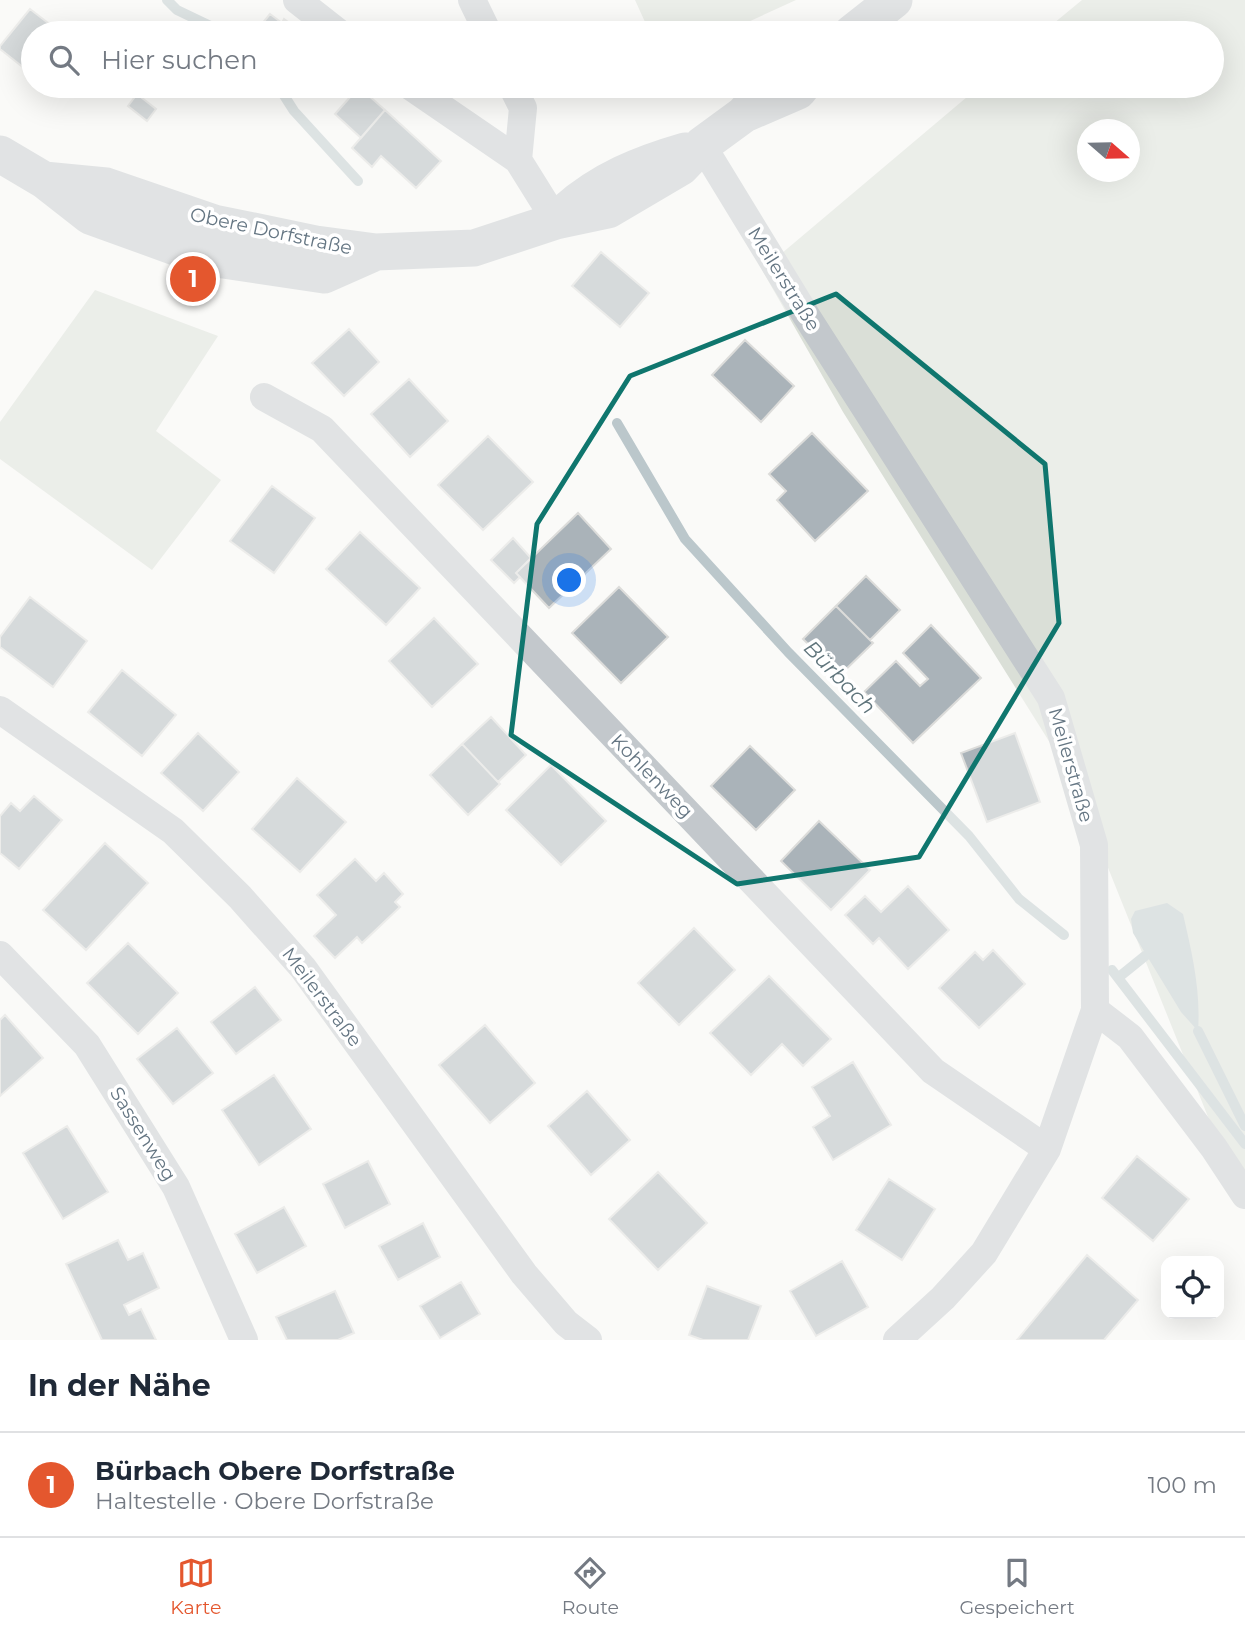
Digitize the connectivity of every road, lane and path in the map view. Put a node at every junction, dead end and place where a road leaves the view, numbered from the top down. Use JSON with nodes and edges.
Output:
{"nodes":[{"id":1,"x":297,"y":0,"type":"edge"},
{"id":2,"x":472,"y":0,"type":"edge"},
{"id":3,"x":894,"y":0,"type":"edge"},
{"id":4,"x":324,"y":21,"type":"edge"},
{"id":5,"x":482,"y":21,"type":"edge"},
{"id":6,"x":867,"y":21,"type":"edge"},
{"id":7,"x":428,"y":98,"type":"edge"},
{"id":8,"x":518,"y":98,"type":"edge"},
{"id":9,"x":758,"y":98,"type":"edge"},
{"id":10,"x":782,"y":98,"type":"edge"},
{"id":11,"x":743,"y":115,"type":"junction"},
{"id":12,"x":702,"y":145,"type":"junction"},
{"id":13,"x":0,"y":154,"type":"edge"},
{"id":14,"x":518,"y":160,"type":"junction"},
{"id":15,"x":556,"y":221,"type":"junction"},
{"id":16,"x":264,"y":397,"type":"dead end"},
{"id":17,"x":0,"y":710,"type":"edge"},
{"id":18,"x":0,"y":955,"type":"edge"},
{"id":19,"x":1095,"y":1010,"type":"junction"},
{"id":20,"x":1047,"y":1149,"type":"junction"},
{"id":21,"x":1245,"y":1195,"type":"edge"},
{"id":22,"x":244,"y":1340,"type":"edge"},
{"id":23,"x":588,"y":1340,"type":"edge"},
{"id":24,"x":897,"y":1340,"type":"edge"}],
"edges":[{"from":1,"to":4,"type":"street"},
{"from":2,"to":5,"type":"street"},
{"from":3,"to":6,"type":"street"},
{"from":7,"to":14,"type":"street"},
{"from":8,"to":14,"type":"street"},
{"from":9,"to":11,"type":"street","name":"Obere Dorfstraße"},
{"from":10,"to":11,"type":"street","name":"Obere Dorfstraße"},
{"from":11,"to":12,"type":"street","name":"Obere Dorfstraße"},
{"from":12,"to":15,"type":"street","name":"Obere Dorfstraße"},
{"from":12,"to":19,"type":"street","name":"Meilerstraße"},
{"from":13,"to":15,"type":"street","name":"Obere Dorfstraße"},
{"from":14,"to":15,"type":"street"},
{"from":16,"to":20,"type":"street","name":"Kohlenweg"},
{"from":17,"to":23,"type":"street","name":"Meilerstraße"},
{"from":18,"to":22,"type":"street","name":"Sassenweg"},
{"from":19,"to":20,"type":"street","name":"Meilerstraße"},
{"from":19,"to":21,"type":"street"},
{"from":20,"to":24,"type":"street","name":"Meilerstraße"}]}
